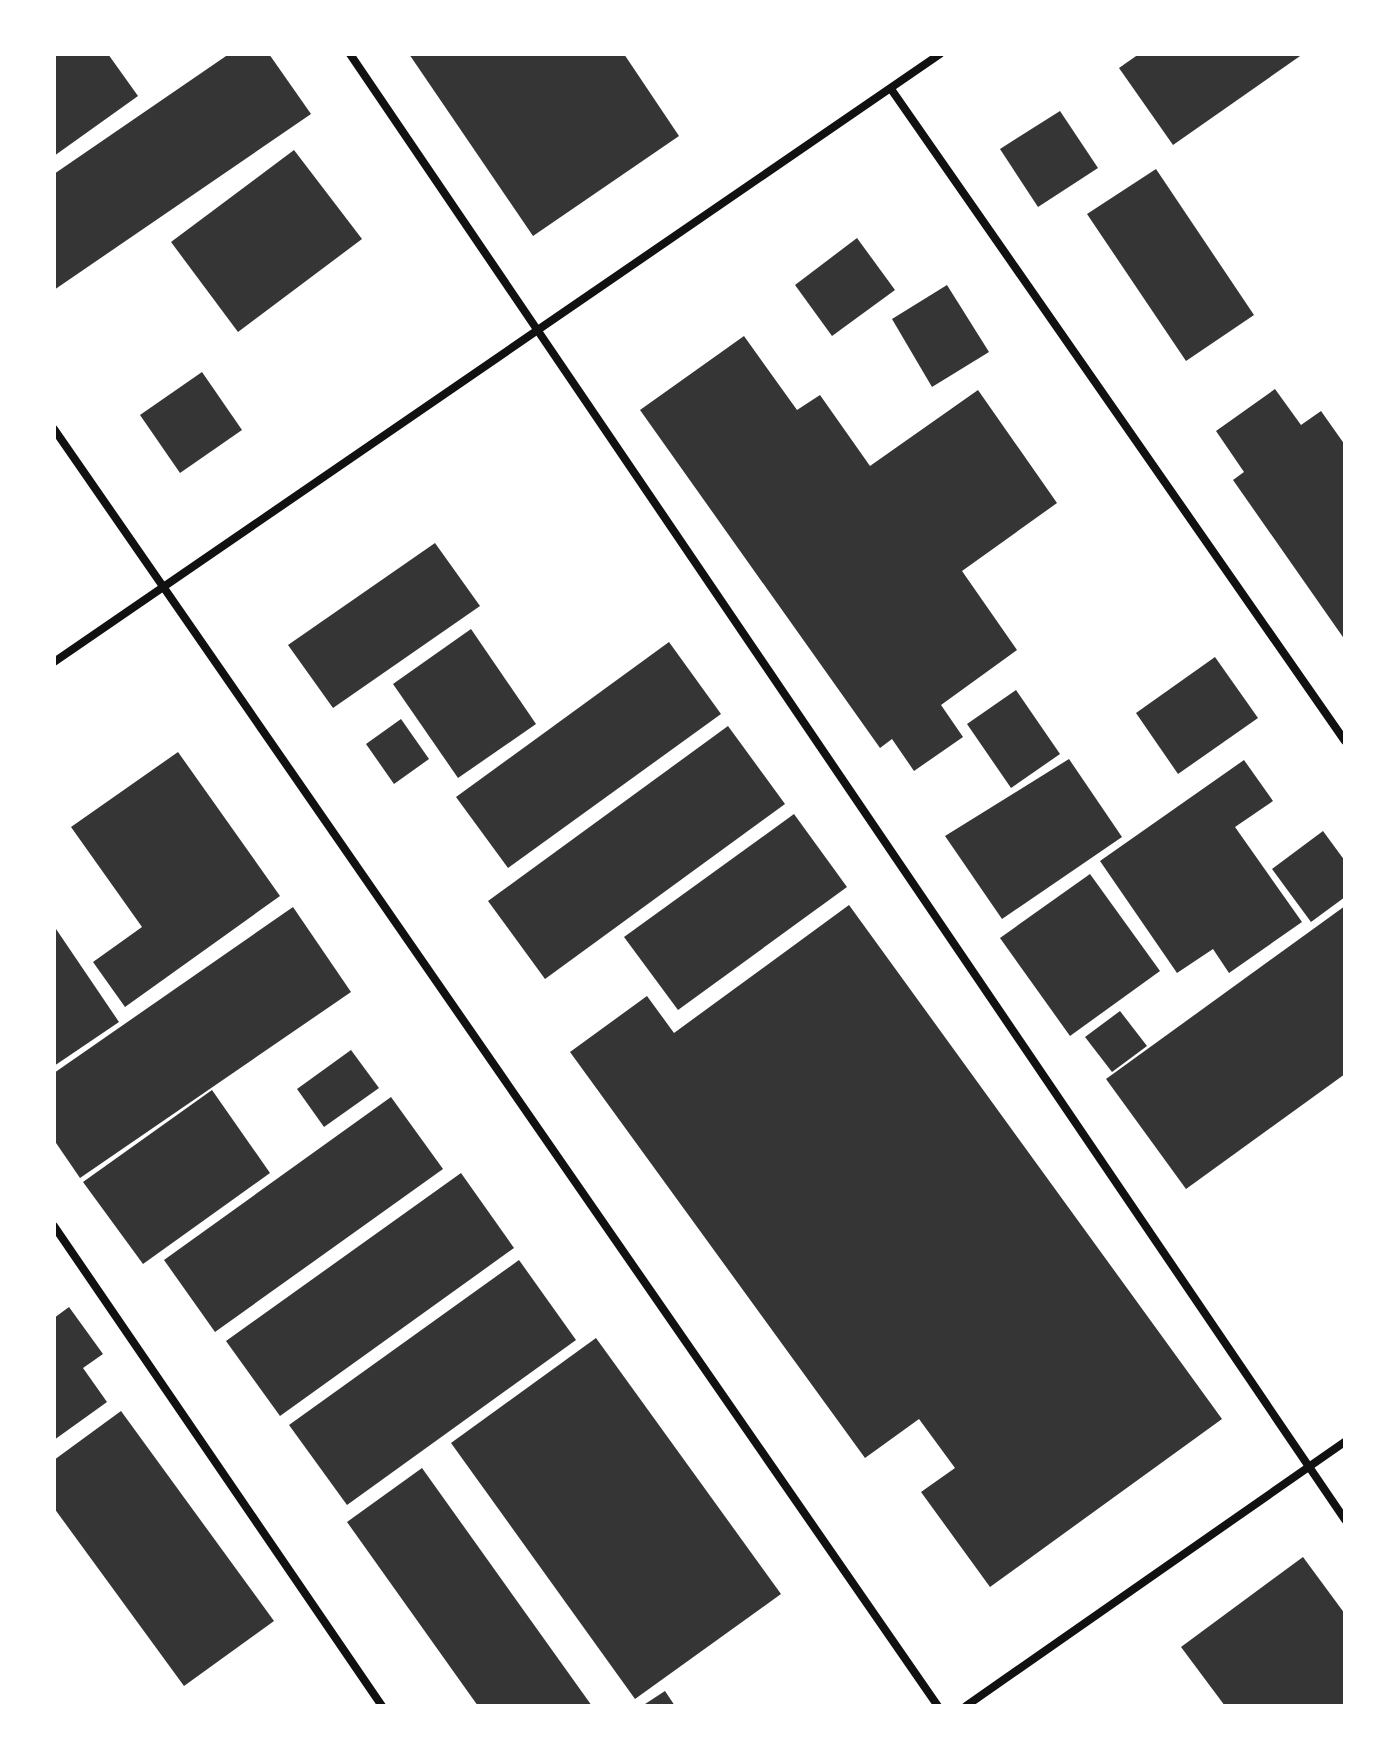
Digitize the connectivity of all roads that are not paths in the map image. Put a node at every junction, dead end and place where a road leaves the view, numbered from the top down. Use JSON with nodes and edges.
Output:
{"nodes":[{"id":1,"x":350,"y":54,"type":"edge"},
{"id":2,"x":940,"y":54,"type":"edge"},
{"id":3,"x":891,"y":89,"type":"junction"},
{"id":4,"x":538,"y":329,"type":"junction"},
{"id":5,"x":54,"y":429,"type":"edge"},
{"id":6,"x":162,"y":587,"type":"junction"},
{"id":7,"x":54,"y":662,"type":"edge"},
{"id":8,"x":1345,"y":741,"type":"edge"},
{"id":9,"x":54,"y":1226,"type":"edge"},
{"id":10,"x":1345,"y":1442,"type":"edge"},
{"id":11,"x":1308,"y":1468,"type":"junction"},
{"id":12,"x":1345,"y":1520,"type":"edge"},
{"id":13,"x":382,"y":1706,"type":"edge"},
{"id":14,"x":938,"y":1706,"type":"edge"},
{"id":15,"x":966,"y":1706,"type":"edge"}],
"edges":[{"from":1,"to":4,"type":"street"},
{"from":2,"to":3,"type":"street"},
{"from":3,"to":4,"type":"street"},
{"from":3,"to":8,"type":"street"},
{"from":4,"to":6,"type":"street"},
{"from":4,"to":11,"type":"street"},
{"from":5,"to":6,"type":"street"},
{"from":6,"to":7,"type":"street"},
{"from":6,"to":14,"type":"street"},
{"from":9,"to":13,"type":"street"},
{"from":10,"to":11,"type":"street"},
{"from":11,"to":12,"type":"street"},
{"from":11,"to":15,"type":"street"}]}
